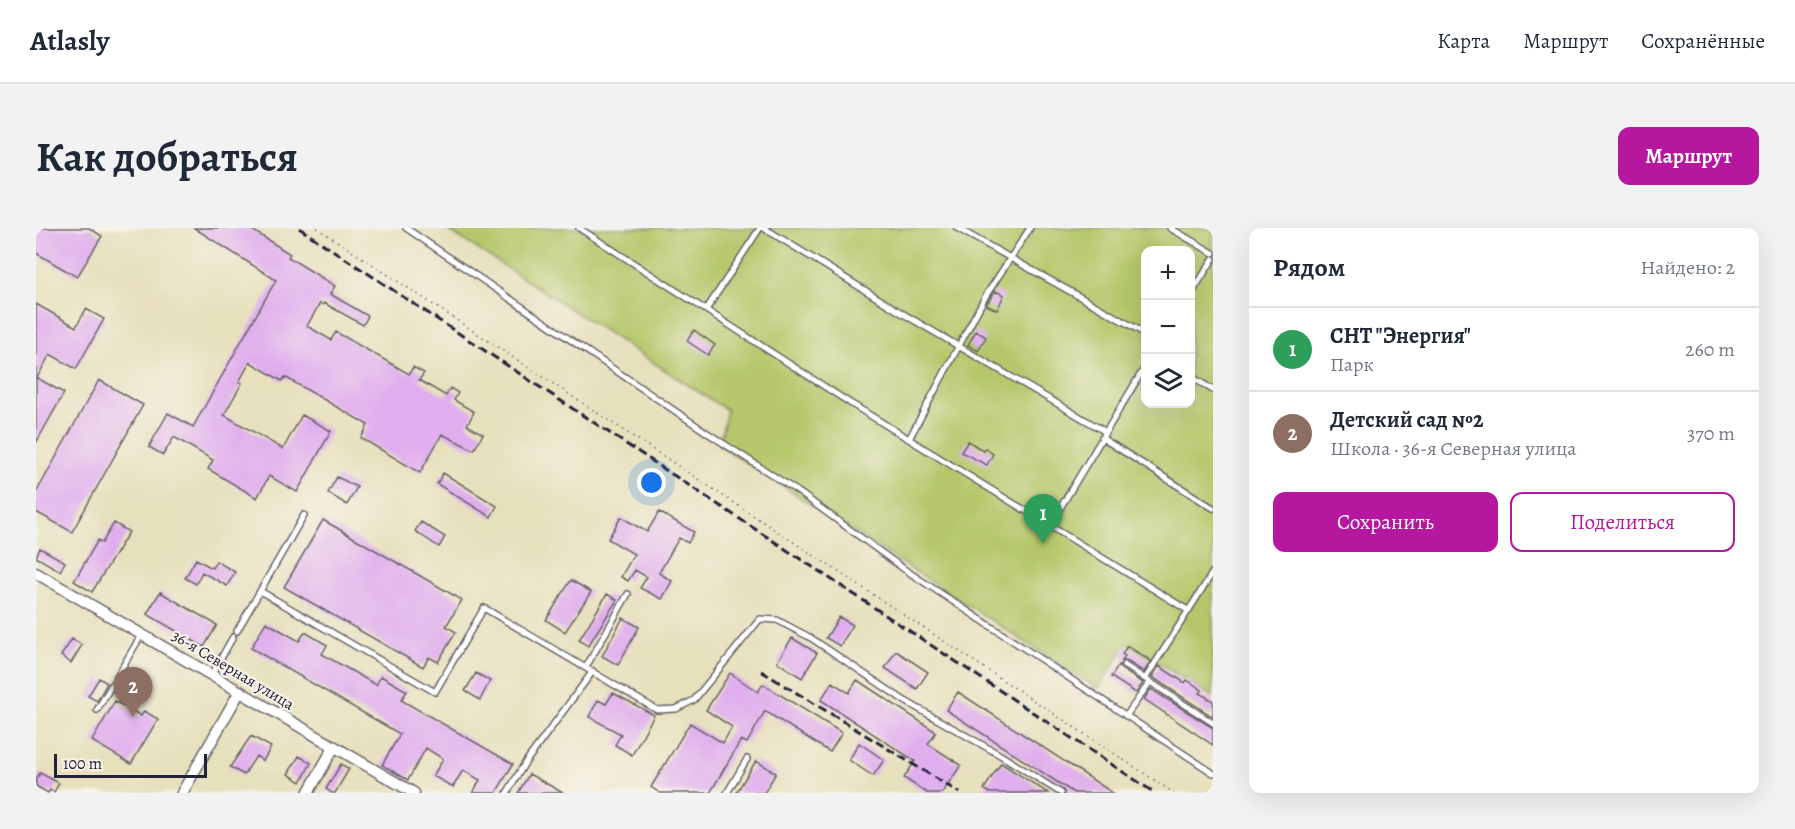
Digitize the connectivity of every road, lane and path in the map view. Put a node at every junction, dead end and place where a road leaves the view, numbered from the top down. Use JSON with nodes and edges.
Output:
{"nodes":[{"id":1,"x":317,"y":228,"type":"edge"},
{"id":2,"x":406,"y":228,"type":"edge"},
{"id":3,"x":579,"y":228,"type":"edge"},
{"id":4,"x":762,"y":228,"type":"edge"},
{"id":5,"x":957,"y":228,"type":"edge"},
{"id":6,"x":1030,"y":228,"type":"edge"},
{"id":7,"x":1170,"y":228,"type":"edge"},
{"id":8,"x":1213,"y":253,"type":"edge"},
{"id":9,"x":1010,"y":258,"type":"junction"},
{"id":10,"x":1213,"y":259,"type":"edge"},
{"id":11,"x":1195,"y":289,"type":"edge"},
{"id":12,"x":706,"y":310,"type":"junction"},
{"id":13,"x":1141,"y":331,"type":"edge"},
{"id":14,"x":960,"y":347,"type":"junction"},
{"id":15,"x":1141,"y":373,"type":"edge"},
{"id":16,"x":1195,"y":379,"type":"edge"},
{"id":17,"x":1213,"y":390,"type":"edge"},
{"id":18,"x":1106,"y":432,"type":"junction"},
{"id":19,"x":1102,"y":438,"type":"junction"},
{"id":20,"x":909,"y":439,"type":"junction"},
{"id":21,"x":1213,"y":508,"type":"edge"},
{"id":22,"x":304,"y":515,"type":"dead end"},
{"id":23,"x":1050,"y":525,"type":"junction"},
{"id":24,"x":1213,"y":572,"type":"edge"},
{"id":25,"x":36,"y":573,"type":"edge"},
{"id":26,"x":260,"y":591,"type":"junction"},
{"id":27,"x":628,"y":594,"type":"dead end"},
{"id":28,"x":1189,"y":611,"type":"junction"},
{"id":29,"x":237,"y":631,"type":"dead end"},
{"id":30,"x":142,"y":634,"type":"junction"},
{"id":31,"x":233,"y":638,"type":"dead end"},
{"id":32,"x":1124,"y":664,"type":"dead end"},
{"id":33,"x":586,"y":667,"type":"junction"},
{"id":34,"x":593,"y":671,"type":"junction"},
{"id":35,"x":212,"y":674,"type":"junction"},
{"id":36,"x":1148,"y":680,"type":"junction"},
{"id":37,"x":240,"y":691,"type":"junction"},
{"id":38,"x":97,"y":710,"type":"dead end"},
{"id":39,"x":1126,"y":716,"type":"junction"},
{"id":40,"x":1213,"y":723,"type":"edge"},
{"id":41,"x":334,"y":747,"type":"junction"},
{"id":42,"x":747,"y":759,"type":"dead end"},
{"id":43,"x":1213,"y":773,"type":"edge"},
{"id":44,"x":182,"y":793,"type":"edge"},
{"id":45,"x":308,"y":793,"type":"edge"},
{"id":46,"x":414,"y":793,"type":"edge"},
{"id":47,"x":507,"y":793,"type":"edge"},
{"id":48,"x":727,"y":793,"type":"edge"},
{"id":49,"x":1061,"y":793,"type":"edge"},
{"id":50,"x":1174,"y":793,"type":"edge"}],
"edges":[{"from":1,"to":50,"type":"path"},
{"from":2,"to":39,"type":"lane"},
{"from":3,"to":12,"type":"lane"},
{"from":4,"to":12,"type":"lane"},
{"from":4,"to":14,"type":"lane"},
{"from":5,"to":9,"type":"lane"},
{"from":6,"to":9,"type":"lane"},
{"from":7,"to":8,"type":"lane"},
{"from":9,"to":13,"type":"lane"},
{"from":9,"to":14,"type":"lane"},
{"from":10,"to":11,"type":"lane"},
{"from":12,"to":20,"type":"lane"},
{"from":14,"to":18,"type":"lane"},
{"from":14,"to":20,"type":"lane"},
{"from":15,"to":18,"type":"lane"},
{"from":16,"to":17,"type":"lane"},
{"from":18,"to":19,"type":"lane"},
{"from":19,"to":21,"type":"lane"},
{"from":19,"to":23,"type":"lane"},
{"from":20,"to":23,"type":"lane"},
{"from":22,"to":26,"type":"lane"},
{"from":23,"to":28,"type":"lane"},
{"from":24,"to":28,"type":"lane"},
{"from":25,"to":30,"type":"street","name":"36-я Северная улица"},
{"from":26,"to":29,"type":"lane"},
{"from":26,"to":33,"type":"lane"},
{"from":27,"to":33,"type":"lane"},
{"from":28,"to":36,"type":"lane"},
{"from":30,"to":35,"type":"street","name":"36-я Северная улица"},
{"from":30,"to":38,"type":"lane"},
{"from":31,"to":35,"type":"lane"},
{"from":32,"to":36,"type":"lane"},
{"from":33,"to":34,"type":"lane"},
{"from":34,"to":47,"type":"lane"},
{"from":34,"to":49,"type":"lane"},
{"from":35,"to":37,"type":"street","name":"36-я Северная улица"},
{"from":36,"to":39,"type":"lane"},
{"from":36,"to":40,"type":"lane"},
{"from":37,"to":41,"type":"street","name":"36-я Северная улица"},
{"from":37,"to":44,"type":"street"},
{"from":39,"to":43,"type":"lane"},
{"from":41,"to":45,"type":"street"},
{"from":41,"to":46,"type":"street","name":"36-я Северная улица"},
{"from":42,"to":48,"type":"lane"}]}
